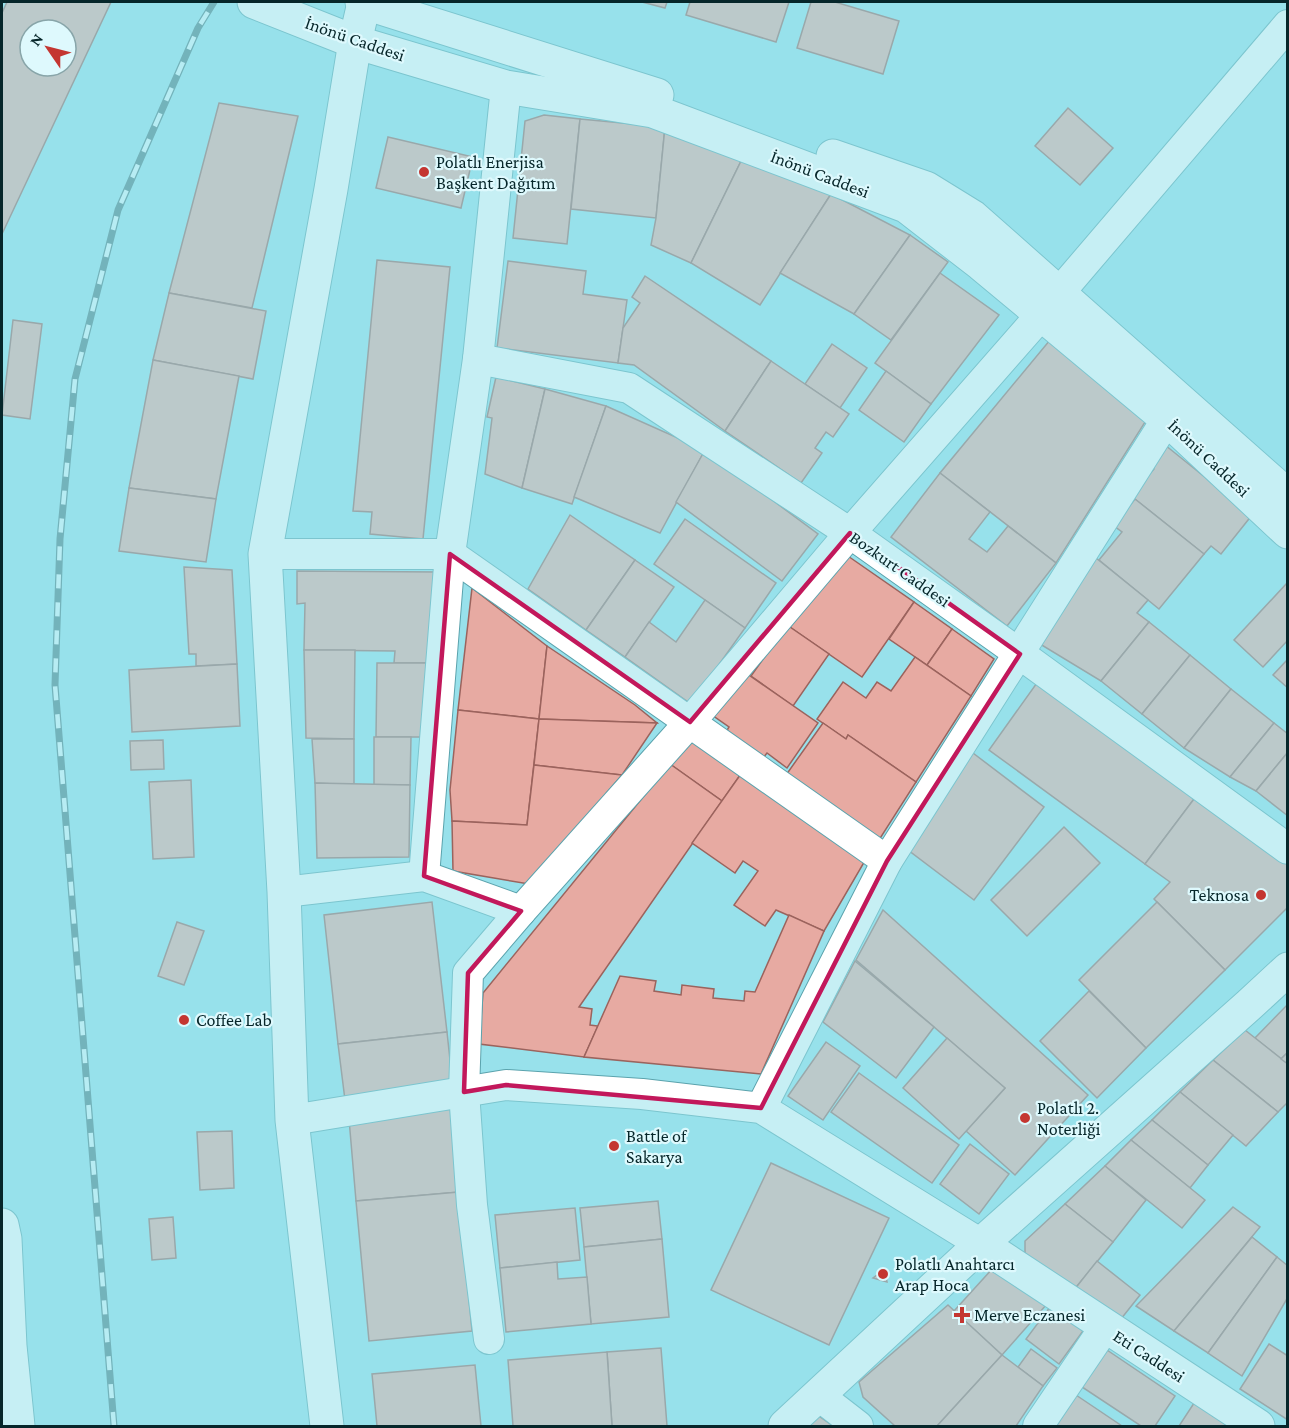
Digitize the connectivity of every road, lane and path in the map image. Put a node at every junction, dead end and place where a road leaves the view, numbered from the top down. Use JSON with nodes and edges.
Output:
{"nodes":[{"id":1,"x":254,"y":2,"type":"edge"},
{"id":2,"x":363,"y":2,"type":"edge"},
{"id":3,"x":1287,"y":25,"type":"edge"},
{"id":4,"x":355,"y":42,"type":"junction"},
{"id":5,"x":506,"y":87,"type":"junction"},
{"id":6,"x":1050,"y":304,"type":"junction"},
{"id":7,"x":478,"y":359,"type":"junction"},
{"id":8,"x":1167,"y":420,"type":"junction"},
{"id":9,"x":1287,"y":496,"type":"edge"},
{"id":10,"x":1287,"y":532,"type":"edge"},
{"id":11,"x":850,"y":533,"type":"junction"},
{"id":12,"x":265,"y":554,"type":"junction"},
{"id":13,"x":450,"y":554,"type":"junction"},
{"id":14,"x":1020,"y":654,"type":"junction"},
{"id":15,"x":690,"y":722,"type":"junction"},
{"id":16,"x":1287,"y":849,"type":"edge"},
{"id":17,"x":887,"y":861,"type":"junction"},
{"id":18,"x":424,"y":876,"type":"junction"},
{"id":19,"x":284,"y":892,"type":"junction"},
{"id":20,"x":521,"y":910,"type":"junction"},
{"id":21,"x":1287,"y":969,"type":"edge"},
{"id":22,"x":464,"y":1092,"type":"junction"},
{"id":23,"x":761,"y":1108,"type":"junction"},
{"id":24,"x":292,"y":1120,"type":"junction"},
{"id":25,"x":3,"y":1235,"type":"edge"},
{"id":26,"x":981,"y":1244,"type":"junction"},
{"id":27,"x":1105,"y":1327,"type":"junction"},
{"id":28,"x":489,"y":1339,"type":"dead end"},
{"id":29,"x":818,"y":1395,"type":"junction"},
{"id":30,"x":18,"y":1426,"type":"edge"},
{"id":31,"x":327,"y":1426,"type":"edge"},
{"id":32,"x":785,"y":1426,"type":"edge"},
{"id":33,"x":858,"y":1426,"type":"edge"},
{"id":34,"x":1038,"y":1426,"type":"edge"},
{"id":35,"x":1258,"y":1426,"type":"edge"}],
"edges":[{"from":1,"to":4,"type":"street","name":"İnönü Caddesi"},
{"from":2,"to":4,"type":"street"},
{"from":2,"to":6,"type":"street","name":"İnönü Caddesi"},
{"from":3,"to":6,"type":"street"},
{"from":4,"to":5,"type":"street","name":"İnönü Caddesi"},
{"from":4,"to":12,"type":"street"},
{"from":5,"to":6,"type":"street","name":"İnönü Caddesi"},
{"from":5,"to":7,"type":"street"},
{"from":6,"to":8,"type":"street","name":"İnönü Caddesi"},
{"from":6,"to":9,"type":"street","name":"İnönü Caddesi"},
{"from":6,"to":11,"type":"street"},
{"from":7,"to":11,"type":"street","name":"Bozkurt Caddesi"},
{"from":7,"to":13,"type":"street"},
{"from":8,"to":10,"type":"street","name":"İnönü Caddesi"},
{"from":8,"to":14,"type":"street"},
{"from":11,"to":14,"type":"street","name":"Bozkurt Caddesi"},
{"from":11,"to":15,"type":"street"},
{"from":12,"to":13,"type":"street"},
{"from":12,"to":19,"type":"street"},
{"from":13,"to":15,"type":"street"},
{"from":13,"to":18,"type":"street"},
{"from":14,"to":16,"type":"street","name":"Bozkurt Caddesi"},
{"from":14,"to":17,"type":"street"},
{"from":15,"to":17,"type":"street"},
{"from":15,"to":20,"type":"street"},
{"from":17,"to":23,"type":"street"},
{"from":18,"to":19,"type":"street"},
{"from":18,"to":20,"type":"street"},
{"from":19,"to":24,"type":"street"},
{"from":20,"to":22,"type":"street"},
{"from":21,"to":26,"type":"street"},
{"from":22,"to":23,"type":"street"},
{"from":22,"to":24,"type":"street"},
{"from":22,"to":28,"type":"street"},
{"from":23,"to":26,"type":"street"},
{"from":24,"to":31,"type":"street"},
{"from":25,"to":30,"type":"street"},
{"from":26,"to":27,"type":"street","name":"Eti Caddesi"},
{"from":26,"to":29,"type":"street"},
{"from":27,"to":34,"type":"street"},
{"from":27,"to":35,"type":"street","name":"Eti Caddesi"},
{"from":29,"to":32,"type":"street"},
{"from":29,"to":33,"type":"street"}]}
